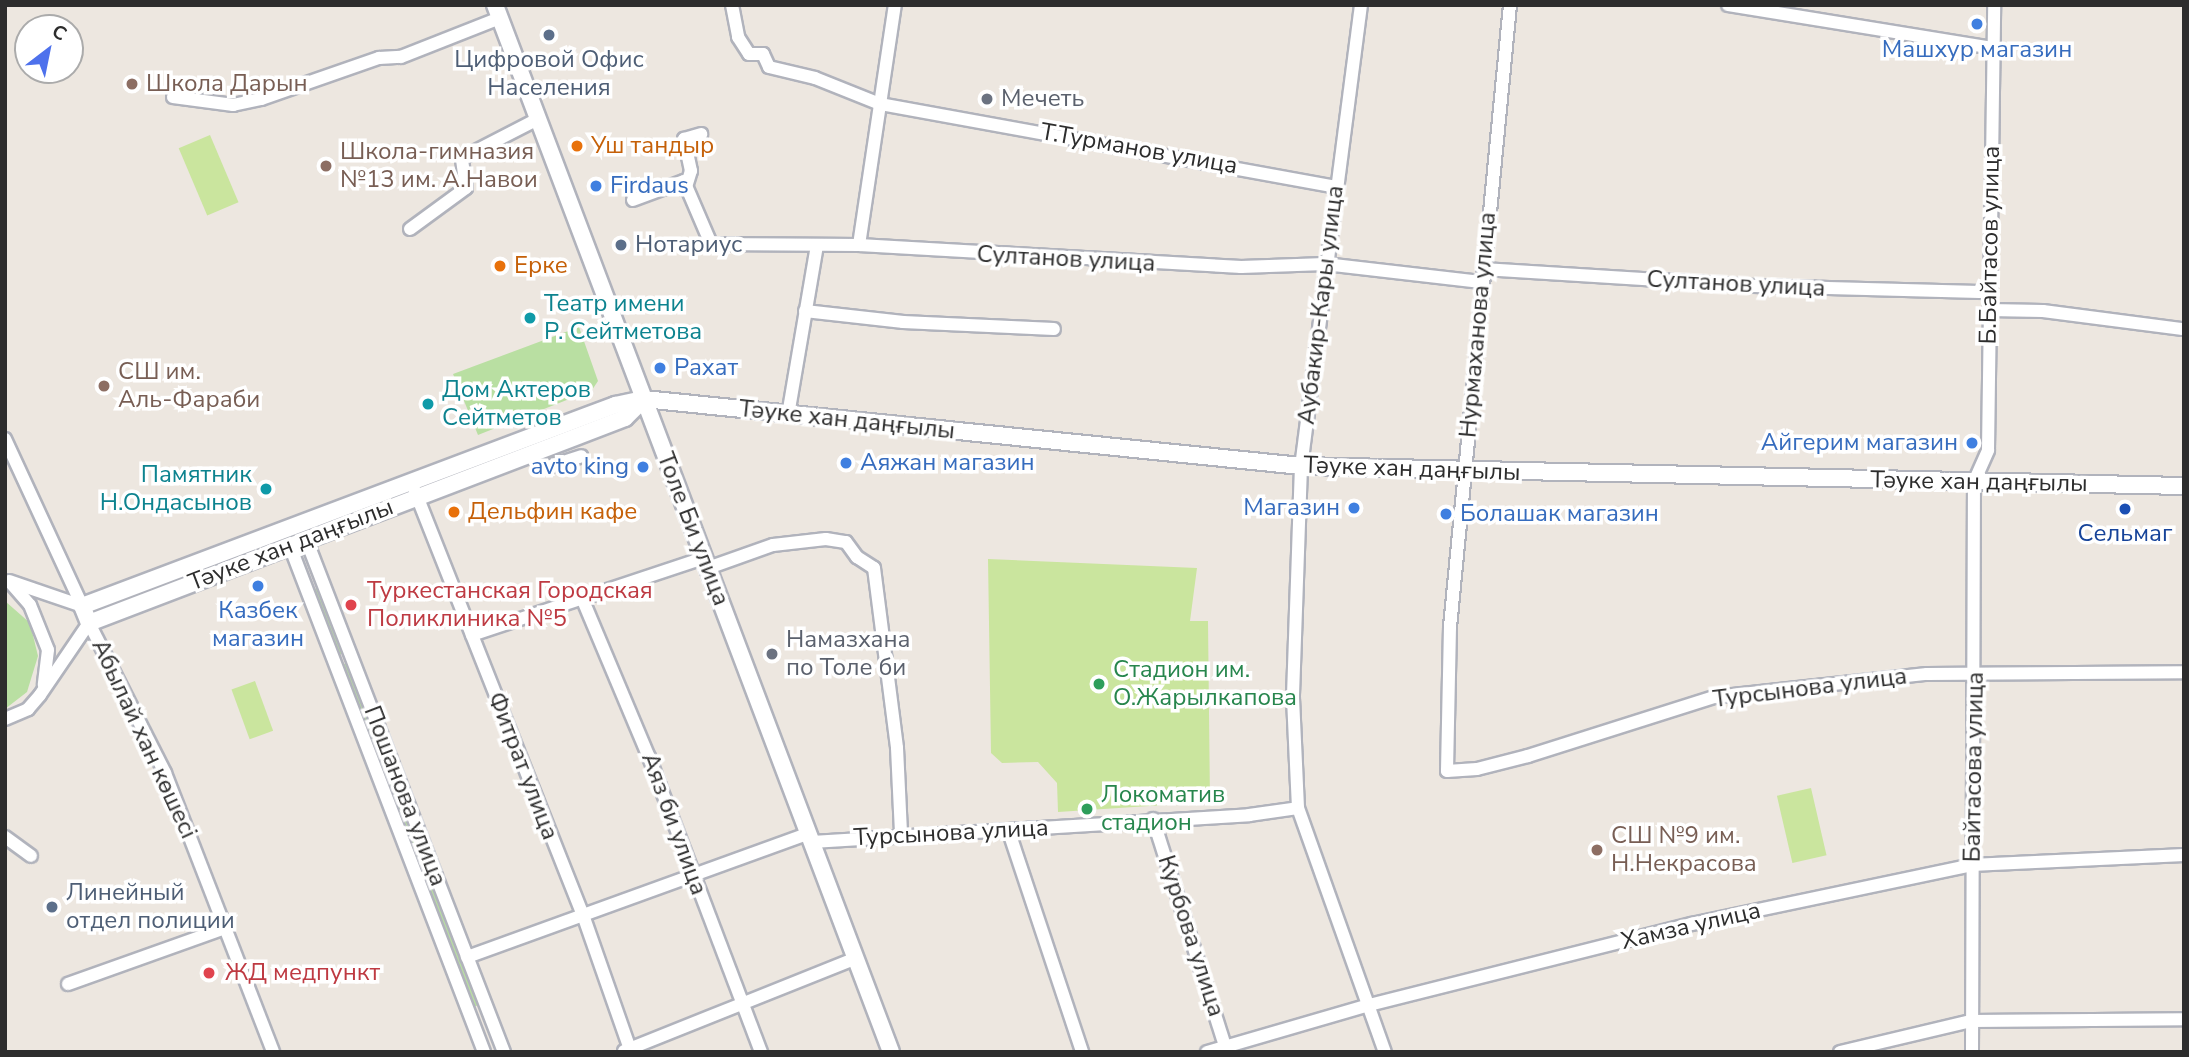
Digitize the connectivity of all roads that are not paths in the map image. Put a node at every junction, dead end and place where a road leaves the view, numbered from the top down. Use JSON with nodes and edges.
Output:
{"nodes":[{"id":1,"x":732,"y":5,"type":"edge"},
{"id":2,"x":895,"y":5,"type":"edge"},
{"id":3,"x":1361,"y":5,"type":"edge"},
{"id":4,"x":1510,"y":5,"type":"edge"},
{"id":5,"x":1728,"y":5,"type":"edge"},
{"id":6,"x":1994,"y":5,"type":"edge"},
{"id":7,"x":498,"y":11,"type":"edge"},
{"id":8,"x":1993,"y":48,"type":"junction"},
{"id":9,"x":173,"y":97,"type":"dead end"},
{"id":10,"x":880,"y":104,"type":"junction"},
{"id":11,"x":538,"y":119,"type":"junction"},
{"id":12,"x":701,"y":134,"type":"dead end"},
{"id":13,"x":686,"y":187,"type":"junction"},
{"id":14,"x":1336,"y":187,"type":"junction"},
{"id":15,"x":633,"y":200,"type":"dead end"},
{"id":16,"x":410,"y":229,"type":"dead end"},
{"id":17,"x":817,"y":245,"type":"junction"},
{"id":18,"x":859,"y":245,"type":"junction"},
{"id":19,"x":1325,"y":264,"type":"junction"},
{"id":20,"x":1482,"y":276,"type":"junction"},
{"id":21,"x":1989,"y":292,"type":"junction"},
{"id":22,"x":1989,"y":310,"type":"junction"},
{"id":23,"x":805,"y":311,"type":"junction"},
{"id":24,"x":2180,"y":328,"type":"dead end"},
{"id":25,"x":1054,"y":329,"type":"dead end"},
{"id":26,"x":643,"y":399,"type":"junction"},
{"id":27,"x":788,"y":415,"type":"junction"},
{"id":28,"x":5,"y":439,"type":"edge"},
{"id":29,"x":580,"y":456,"type":"dead end"},
{"id":30,"x":1301,"y":466,"type":"junction"},
{"id":31,"x":548,"y":467,"type":"dead end"},
{"id":32,"x":1464,"y":471,"type":"junction"},
{"id":33,"x":410,"y":481,"type":"junction"},
{"id":34,"x":1975,"y":482,"type":"junction"},
{"id":35,"x":2184,"y":486,"type":"edge"},
{"id":36,"x":418,"y":497,"type":"junction"},
{"id":37,"x":306,"y":539,"type":"junction"},
{"id":38,"x":290,"y":546,"type":"junction"},
{"id":39,"x":706,"y":563,"type":"junction"},
{"id":40,"x":8,"y":581,"type":"edge"},
{"id":41,"x":582,"y":598,"type":"junction"},
{"id":42,"x":82,"y":606,"type":"junction"},
{"id":43,"x":89,"y":623,"type":"junction"},
{"id":44,"x":472,"y":635,"type":"junction"},
{"id":45,"x":1976,"y":672,"type":"junction"},
{"id":46,"x":2184,"y":672,"type":"edge"},
{"id":47,"x":40,"y":695,"type":"junction"},
{"id":48,"x":5,"y":719,"type":"edge"},
{"id":49,"x":1447,"y":771,"type":"joint"},
{"id":50,"x":1298,"y":807,"type":"junction"},
{"id":51,"x":1153,"y":820,"type":"junction"},
{"id":52,"x":1009,"y":832,"type":"junction"},
{"id":53,"x":901,"y":834,"type":"junction"},
{"id":54,"x":5,"y":837,"type":"edge"},
{"id":55,"x":811,"y":838,"type":"junction"},
{"id":56,"x":2184,"y":855,"type":"edge"},
{"id":57,"x":31,"y":856,"type":"dead end"},
{"id":58,"x":1972,"y":865,"type":"junction"},
{"id":59,"x":693,"y":879,"type":"junction"},
{"id":60,"x":583,"y":915,"type":"junction"},
{"id":61,"x":225,"y":928,"type":"junction"},
{"id":62,"x":467,"y":957,"type":"junction"},
{"id":63,"x":854,"y":959,"type":"junction"},
{"id":64,"x":68,"y":984,"type":"dead end"},
{"id":65,"x":743,"y":1004,"type":"junction"},
{"id":66,"x":1368,"y":1005,"type":"junction"},
{"id":67,"x":2184,"y":1019,"type":"edge"},
{"id":68,"x":1971,"y":1021,"type":"junction"},
{"id":69,"x":1226,"y":1048,"type":"edge"},
{"id":70,"x":628,"y":1051,"type":"edge"},
{"id":71,"x":273,"y":1052,"type":"edge"},
{"id":72,"x":484,"y":1052,"type":"edge"},
{"id":73,"x":505,"y":1052,"type":"edge"},
{"id":74,"x":761,"y":1052,"type":"edge"},
{"id":75,"x":891,"y":1052,"type":"edge"},
{"id":76,"x":1082,"y":1052,"type":"edge"},
{"id":77,"x":1207,"y":1052,"type":"edge"},
{"id":78,"x":1385,"y":1052,"type":"edge"},
{"id":79,"x":1840,"y":1052,"type":"edge"},
{"id":80,"x":1972,"y":1052,"type":"edge"}],
"edges":[{"from":1,"to":10,"type":"street","name":"Т.Турманов улица"},
{"from":2,"to":10,"type":"street"},
{"from":3,"to":14,"type":"street","name":"Аубакир-Кары улица"},
{"from":4,"to":20,"type":"street","name":"Нурмаханова улица"},
{"from":5,"to":8,"type":"street"},
{"from":6,"to":8,"type":"street","name":"Б.Байтасов улица"},
{"from":7,"to":9,"type":"street"},
{"from":7,"to":11,"type":"street","name":"Толе Би улица"},
{"from":8,"to":21,"type":"street","name":"Б.Байтасов улица"},
{"from":10,"to":14,"type":"street","name":"Т.Турманов улица"},
{"from":10,"to":18,"type":"street"},
{"from":11,"to":16,"type":"street"},
{"from":11,"to":26,"type":"street","name":"Толе Би улица"},
{"from":12,"to":13,"type":"street","name":"Султанов улица"},
{"from":13,"to":15,"type":"street"},
{"from":13,"to":17,"type":"street","name":"Султанов улица"},
{"from":14,"to":19,"type":"street","name":"Аубакир-Кары улица"},
{"from":17,"to":18,"type":"street","name":"Султанов улица"},
{"from":17,"to":23,"type":"street"},
{"from":18,"to":19,"type":"street","name":"Султанов улица"},
{"from":19,"to":20,"type":"street","name":"Султанов улица"},
{"from":19,"to":30,"type":"street","name":"Аубакир-Кары улица"},
{"from":20,"to":21,"type":"street","name":"Султанов улица"},
{"from":20,"to":32,"type":"street","name":"Нурмаханова улица"},
{"from":21,"to":22,"type":"street","name":"Б.Байтасов улица"},
{"from":22,"to":24,"type":"street"},
{"from":22,"to":34,"type":"street","name":"Б.Байтасов улица"},
{"from":23,"to":25,"type":"street"},
{"from":23,"to":27,"type":"street"},
{"from":26,"to":27,"type":"street","name":"Тәуке хан даңғылы"},
{"from":26,"to":33,"type":"street","name":"Тәуке хан даңғылы"},
{"from":26,"to":36,"type":"street","name":"Тәуке хан даңғылы"},
{"from":26,"to":39,"type":"street","name":"Толе Би улица"},
{"from":27,"to":30,"type":"street","name":"Тәуке хан даңғылы"},
{"from":28,"to":42,"type":"street"},
{"from":29,"to":31,"type":"street"},
{"from":30,"to":32,"type":"street","name":"Тәуке хан даңғылы"},
{"from":30,"to":50,"type":"street","name":"Аубакир-Кары улица"},
{"from":32,"to":34,"type":"street","name":"Тәуке хан даңғылы"},
{"from":32,"to":49,"type":"street","name":"Нурмаханова улица"},
{"from":33,"to":36,"type":"street","name":"Фитрат улица"},
{"from":33,"to":42,"type":"street","name":"Тәуке хан даңғылы"},
{"from":34,"to":35,"type":"street","name":"Тәуке хан даңғылы"},
{"from":34,"to":45,"type":"street","name":"Байтасова улица"},
{"from":36,"to":37,"type":"street","name":"Тәуке хан даңғылы"},
{"from":36,"to":44,"type":"street","name":"Фитрат улица"},
{"from":37,"to":38,"type":"street","name":"Тәуке хан даңғылы"},
{"from":37,"to":62,"type":"street","name":"Пошанова улица"},
{"from":38,"to":43,"type":"street","name":"Тәуке хан даңғылы"},
{"from":38,"to":72,"type":"street","name":"Пошанова улица"},
{"from":39,"to":41,"type":"street"},
{"from":39,"to":53,"type":"street"},
{"from":39,"to":55,"type":"street","name":"Толе Би улица"},
{"from":40,"to":42,"type":"street"},
{"from":40,"to":47,"type":"street"},
{"from":41,"to":44,"type":"street"},
{"from":41,"to":59,"type":"street","name":"Аяз би улица"},
{"from":42,"to":43,"type":"street"},
{"from":43,"to":47,"type":"street"},
{"from":43,"to":61,"type":"street","name":"Абылай хан көшесі"},
{"from":44,"to":60,"type":"street","name":"Фитрат улица"},
{"from":45,"to":46,"type":"street","name":"Турсынова улица"},
{"from":45,"to":49,"type":"street","name":"Турсынова улица"},
{"from":45,"to":58,"type":"street","name":"Байтасова улица"},
{"from":47,"to":48,"type":"street"},
{"from":50,"to":51,"type":"street","name":"Турсынова улица"},
{"from":50,"to":66,"type":"street","name":"Аубакир-Кары улица"},
{"from":51,"to":52,"type":"street","name":"Турсынова улица"},
{"from":51,"to":69,"type":"street","name":"Курбова улица"},
{"from":52,"to":53,"type":"street","name":"Турсынова улица"},
{"from":52,"to":76,"type":"street"},
{"from":53,"to":55,"type":"street","name":"Турсынова улица"},
{"from":54,"to":57,"type":"street"},
{"from":55,"to":59,"type":"street","name":"Турсынова улица"},
{"from":55,"to":63,"type":"street","name":"Толе Би улица"},
{"from":56,"to":58,"type":"street","name":"Хамза улица"},
{"from":58,"to":66,"type":"street","name":"Хамза улица"},
{"from":58,"to":68,"type":"street","name":"Байтасова улица"},
{"from":59,"to":60,"type":"street","name":"Турсынова улица"},
{"from":59,"to":65,"type":"street","name":"Аяз би улица"},
{"from":60,"to":62,"type":"street","name":"Турсынова улица"},
{"from":60,"to":70,"type":"street","name":"Фитрат улица"},
{"from":61,"to":64,"type":"street"},
{"from":61,"to":71,"type":"street","name":"Абылай хан көшесі"},
{"from":62,"to":73,"type":"street","name":"Пошанова улица"},
{"from":63,"to":65,"type":"street"},
{"from":63,"to":75,"type":"street","name":"Толе Би улица"},
{"from":65,"to":70,"type":"street"},
{"from":65,"to":74,"type":"street","name":"Аяз би улица"},
{"from":66,"to":69,"type":"street","name":"Хамза улица"},
{"from":66,"to":78,"type":"street","name":"Аубакир-Кары улица"},
{"from":67,"to":68,"type":"street"},
{"from":68,"to":79,"type":"street"},
{"from":68,"to":80,"type":"street","name":"Байтасова улица"},
{"from":69,"to":77,"type":"street","name":"Хамза улица"}]}
